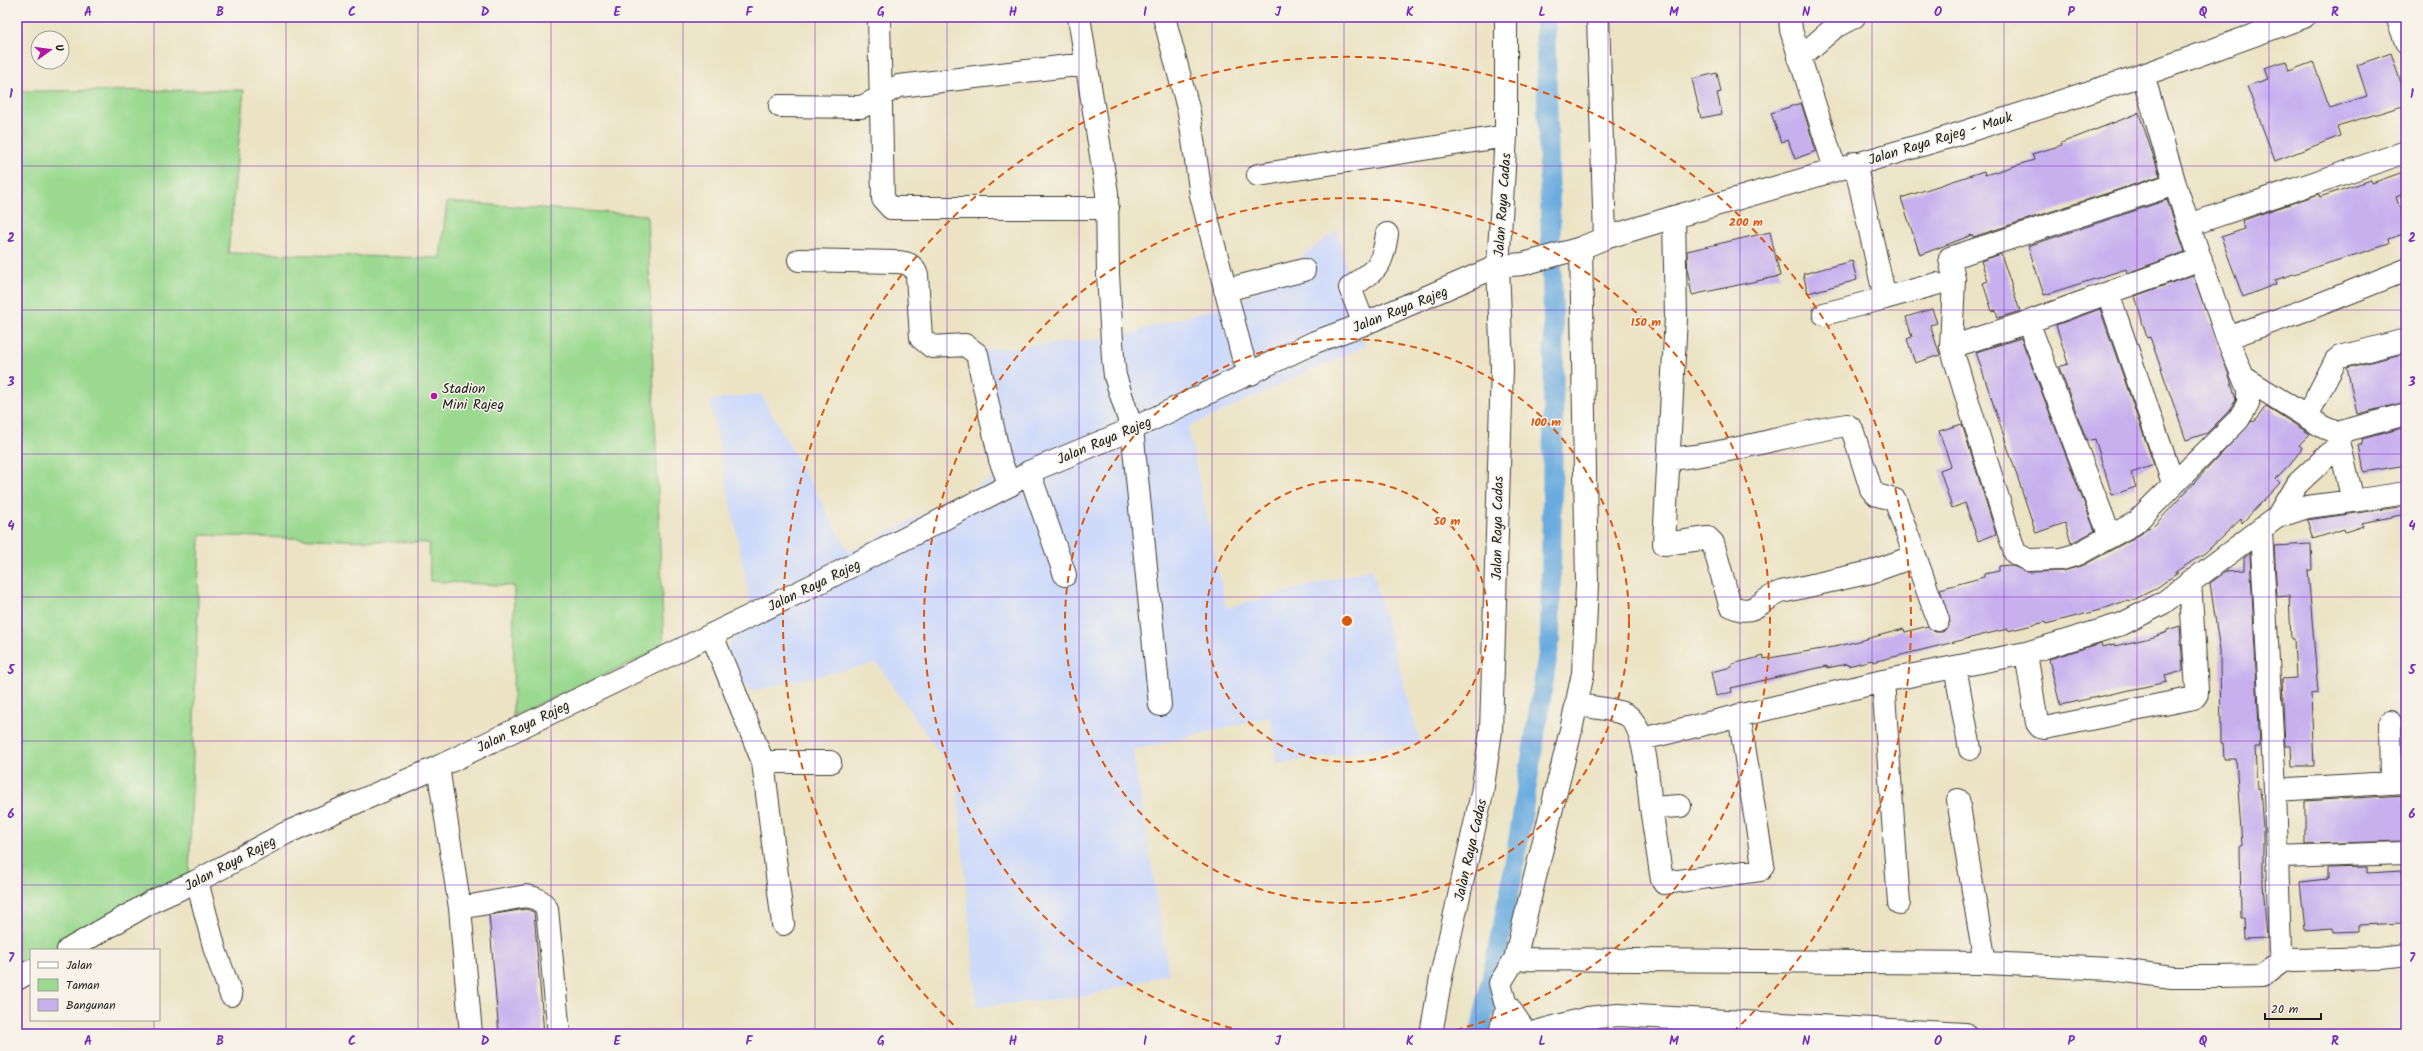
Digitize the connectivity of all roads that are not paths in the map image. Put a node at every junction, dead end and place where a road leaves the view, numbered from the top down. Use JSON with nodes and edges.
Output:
{"nodes":[{"id":1,"x":879,"y":17,"type":"edge"},
{"id":2,"x":1079,"y":17,"type":"edge"},
{"id":3,"x":1164,"y":17,"type":"edge"},
{"id":4,"x":1506,"y":17,"type":"edge"},
{"id":5,"x":1598,"y":17,"type":"edge"},
{"id":6,"x":1790,"y":17,"type":"edge"},
{"id":7,"x":1854,"y":17,"type":"edge"},
{"id":8,"x":2304,"y":17,"type":"edge"},
{"id":9,"x":2397,"y":17,"type":"edge"},
{"id":10,"x":2406,"y":42,"type":"edge"},
{"id":11,"x":1799,"y":58,"type":"junction"},
{"id":12,"x":1085,"y":64,"type":"junction"},
{"id":13,"x":2143,"y":75,"type":"junction"},
{"id":14,"x":881,"y":95,"type":"junction"},
{"id":15,"x":780,"y":106,"type":"dead end"},
{"id":16,"x":1506,"y":136,"type":"junction"},
{"id":17,"x":2406,"y":152,"type":"edge"},
{"id":18,"x":1855,"y":163,"type":"junction"},
{"id":19,"x":1834,"y":169,"type":"junction"},
{"id":20,"x":1258,"y":175,"type":"dead end"},
{"id":21,"x":2175,"y":184,"type":"junction"},
{"id":22,"x":1108,"y":208,"type":"junction"},
{"id":23,"x":1674,"y":217,"type":"junction"},
{"id":24,"x":2189,"y":225,"type":"junction"},
{"id":25,"x":1387,"y":234,"type":"dead end"},
{"id":26,"x":1605,"y":238,"type":"junction"},
{"id":27,"x":1577,"y":249,"type":"junction"},
{"id":28,"x":2202,"y":259,"type":"junction"},
{"id":29,"x":798,"y":260,"type":"dead end"},
{"id":30,"x":1498,"y":266,"type":"junction"},
{"id":31,"x":1304,"y":270,"type":"dead end"},
{"id":32,"x":2406,"y":270,"type":"edge"},
{"id":33,"x":1936,"y":284,"type":"dead end"},
{"id":34,"x":1225,"y":290,"type":"junction"},
{"id":35,"x":2108,"y":293,"type":"junction"},
{"id":36,"x":1885,"y":298,"type":"junction"},
{"id":37,"x":1824,"y":314,"type":"dead end"},
{"id":38,"x":2028,"y":322,"type":"junction"},
{"id":39,"x":1364,"y":324,"type":"junction"},
{"id":40,"x":2227,"y":338,"type":"junction"},
{"id":41,"x":2406,"y":340,"type":"edge"},
{"id":42,"x":1951,"y":347,"type":"junction"},
{"id":43,"x":1251,"y":374,"type":"junction"},
{"id":44,"x":2243,"y":377,"type":"junction"},
{"id":45,"x":2406,"y":414,"type":"edge"},
{"id":46,"x":2307,"y":416,"type":"junction"},
{"id":47,"x":1132,"y":429,"type":"junction"},
{"id":48,"x":2338,"y":439,"type":"junction"},
{"id":49,"x":1669,"y":459,"type":"junction"},
{"id":50,"x":1029,"y":472,"type":"junction"},
{"id":51,"x":2173,"y":483,"type":"junction"},
{"id":52,"x":1010,"y":485,"type":"junction"},
{"id":53,"x":2406,"y":493,"type":"edge"},
{"id":54,"x":2353,"y":501,"type":"junction"},
{"id":55,"x":2269,"y":524,"type":"junction"},
{"id":56,"x":2110,"y":536,"type":"junction"},
{"id":57,"x":1915,"y":556,"type":"junction"},
{"id":58,"x":1065,"y":575,"type":"dead end"},
{"id":59,"x":2190,"y":581,"type":"junction"},
{"id":60,"x":1938,"y":620,"type":"dead end"},
{"id":61,"x":712,"y":635,"type":"junction"},
{"id":62,"x":2026,"y":653,"type":"junction"},
{"id":63,"x":1954,"y":667,"type":"junction"},
{"id":64,"x":1883,"y":681,"type":"junction"},
{"id":65,"x":1576,"y":704,"type":"junction"},
{"id":66,"x":1160,"y":705,"type":"dead end"},
{"id":67,"x":1739,"y":715,"type":"junction"},
{"id":68,"x":2390,"y":722,"type":"dead end"},
{"id":69,"x":1642,"y":739,"type":"junction"},
{"id":70,"x":1970,"y":748,"type":"dead end"},
{"id":71,"x":763,"y":762,"type":"junction"},
{"id":72,"x":830,"y":762,"type":"dead end"},
{"id":73,"x":438,"y":767,"type":"junction"},
{"id":74,"x":2398,"y":782,"type":"edge"},
{"id":75,"x":2275,"y":790,"type":"junction"},
{"id":76,"x":1958,"y":800,"type":"dead end"},
{"id":77,"x":1680,"y":806,"type":"dead end"},
{"id":78,"x":1651,"y":808,"type":"junction"},
{"id":79,"x":2406,"y":854,"type":"edge"},
{"id":80,"x":2277,"y":857,"type":"junction"},
{"id":81,"x":197,"y":881,"type":"junction"},
{"id":82,"x":1899,"y":903,"type":"dead end"},
{"id":83,"x":460,"y":908,"type":"junction"},
{"id":84,"x":783,"y":924,"type":"dead end"},
{"id":85,"x":70,"y":949,"type":"edge"},
{"id":86,"x":2406,"y":955,"type":"edge"},
{"id":87,"x":1516,"y":959,"type":"junction"},
{"id":88,"x":2285,"y":959,"type":"junction"},
{"id":89,"x":1985,"y":963,"type":"junction"},
{"id":90,"x":30,"y":972,"type":"edge"},
{"id":91,"x":17,"y":980,"type":"edge"},
{"id":92,"x":231,"y":995,"type":"dead end"},
{"id":93,"x":1505,"y":1000,"type":"junction"},
{"id":94,"x":471,"y":1034,"type":"edge"},
{"id":95,"x":559,"y":1034,"type":"edge"},
{"id":96,"x":1431,"y":1034,"type":"edge"},
{"id":97,"x":1500,"y":1034,"type":"edge"},
{"id":98,"x":1527,"y":1034,"type":"edge"},
{"id":99,"x":1965,"y":1034,"type":"edge"}],
"edges":[{"from":1,"to":14,"type":"street"},
{"from":2,"to":12,"type":"street"},
{"from":3,"to":34,"type":"street"},
{"from":4,"to":16,"type":"street","name":"Jalan Raya Cadas"},
{"from":5,"to":26,"type":"street"},
{"from":6,"to":11,"type":"street"},
{"from":7,"to":11,"type":"street"},
{"from":8,"to":13,"type":"street","name":"Jalan Raya Rajeg - Mauk"},
{"from":9,"to":10,"type":"street"},
{"from":11,"to":19,"type":"street"},
{"from":12,"to":14,"type":"street"},
{"from":12,"to":22,"type":"street"},
{"from":13,"to":18,"type":"street","name":"Jalan Raya Rajeg - Mauk"},
{"from":13,"to":21,"type":"street"},
{"from":14,"to":15,"type":"street"},
{"from":14,"to":22,"type":"street"},
{"from":16,"to":20,"type":"street"},
{"from":16,"to":30,"type":"street","name":"Jalan Raya Cadas"},
{"from":17,"to":24,"type":"street"},
{"from":18,"to":19,"type":"street","name":"Jalan Raya Rajeg - Mauk"},
{"from":18,"to":36,"type":"street"},
{"from":19,"to":23,"type":"street","name":"Jalan Raya Rajeg - Mauk"},
{"from":21,"to":24,"type":"street"},
{"from":21,"to":42,"type":"street"},
{"from":22,"to":47,"type":"street"},
{"from":23,"to":26,"type":"street","name":"Jalan Raya Rajeg - Mauk"},
{"from":23,"to":49,"type":"street"},
{"from":24,"to":28,"type":"street"},
{"from":25,"to":39,"type":"street"},
{"from":26,"to":27,"type":"street","name":"Jalan Raya Rajeg - Mauk"},
{"from":27,"to":30,"type":"street","name":"Jalan Raya Rajeg"},
{"from":27,"to":65,"type":"street"},
{"from":28,"to":35,"type":"street"},
{"from":28,"to":40,"type":"street"},
{"from":29,"to":52,"type":"street"},
{"from":30,"to":39,"type":"street","name":"Jalan Raya Rajeg"},
{"from":30,"to":96,"type":"street","name":"Jalan Raya Cadas"},
{"from":31,"to":34,"type":"street"},
{"from":32,"to":40,"type":"street"},
{"from":33,"to":36,"type":"street"},
{"from":34,"to":43,"type":"street"},
{"from":35,"to":38,"type":"street"},
{"from":35,"to":51,"type":"street"},
{"from":36,"to":37,"type":"street"},
{"from":38,"to":42,"type":"street"},
{"from":38,"to":56,"type":"street"},
{"from":39,"to":43,"type":"street","name":"Jalan Raya Rajeg"},
{"from":40,"to":44,"type":"street"},
{"from":41,"to":46,"type":"street"},
{"from":42,"to":56,"type":"street"},
{"from":43,"to":47,"type":"street","name":"Jalan Raya Rajeg"},
{"from":44,"to":46,"type":"street"},
{"from":44,"to":51,"type":"street"},
{"from":45,"to":48,"type":"street"},
{"from":46,"to":48,"type":"street"},
{"from":47,"to":50,"type":"street","name":"Jalan Raya Rajeg"},
{"from":47,"to":66,"type":"street"},
{"from":48,"to":54,"type":"street"},
{"from":48,"to":55,"type":"street"},
{"from":49,"to":57,"type":"street"},
{"from":49,"to":57,"type":"street"},
{"from":50,"to":52,"type":"street","name":"Jalan Raya Rajeg"},
{"from":50,"to":58,"type":"street"},
{"from":51,"to":56,"type":"street"},
{"from":52,"to":61,"type":"street","name":"Jalan Raya Rajeg"},
{"from":53,"to":54,"type":"street"},
{"from":54,"to":55,"type":"street"},
{"from":55,"to":59,"type":"street"},
{"from":55,"to":75,"type":"street"},
{"from":57,"to":60,"type":"street"},
{"from":59,"to":62,"type":"street"},
{"from":59,"to":62,"type":"street"},
{"from":61,"to":71,"type":"street"},
{"from":61,"to":73,"type":"street","name":"Jalan Raya Rajeg"},
{"from":62,"to":63,"type":"street"},
{"from":63,"to":64,"type":"street"},
{"from":63,"to":70,"type":"street"},
{"from":64,"to":67,"type":"street"},
{"from":64,"to":82,"type":"street"},
{"from":65,"to":69,"type":"street"},
{"from":65,"to":87,"type":"street"},
{"from":67,"to":69,"type":"street"},
{"from":67,"to":78,"type":"street"},
{"from":68,"to":74,"type":"street"},
{"from":69,"to":78,"type":"street"},
{"from":71,"to":72,"type":"street"},
{"from":71,"to":84,"type":"street"},
{"from":73,"to":81,"type":"street","name":"Jalan Raya Rajeg"},
{"from":73,"to":83,"type":"street"},
{"from":74,"to":75,"type":"street"},
{"from":75,"to":80,"type":"street"},
{"from":76,"to":89,"type":"street"},
{"from":77,"to":78,"type":"street"},
{"from":79,"to":80,"type":"street"},
{"from":80,"to":88,"type":"street"},
{"from":81,"to":85,"type":"street","name":"Jalan Raya Rajeg"},
{"from":81,"to":92,"type":"street"},
{"from":83,"to":94,"type":"street"},
{"from":83,"to":95,"type":"street"},
{"from":86,"to":88,"type":"street"},
{"from":87,"to":89,"type":"street"},
{"from":87,"to":93,"type":"street"},
{"from":88,"to":89,"type":"street"},
{"from":90,"to":91,"type":"street"},
{"from":93,"to":97,"type":"street"},
{"from":93,"to":98,"type":"street"},
{"from":98,"to":99,"type":"street"}]}
